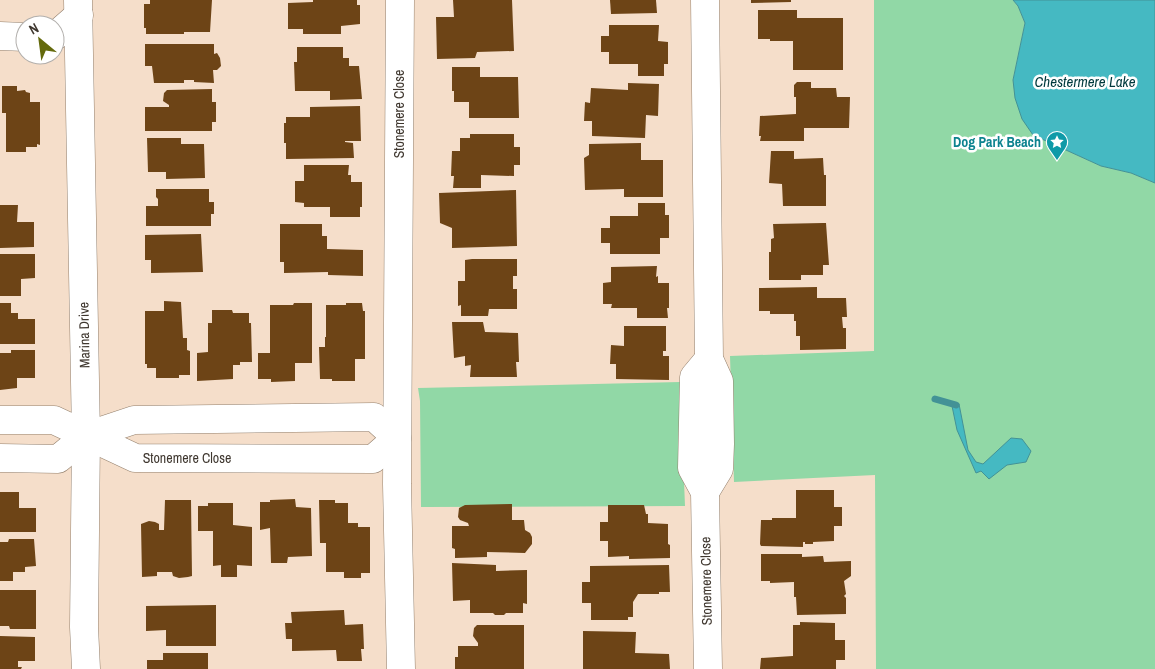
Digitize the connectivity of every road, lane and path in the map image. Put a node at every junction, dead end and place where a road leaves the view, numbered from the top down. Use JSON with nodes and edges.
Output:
{"nodes":[{"id":1,"x":400,"y":0,"type":"edge"},
{"id":2,"x":705,"y":0,"type":"edge"},
{"id":3,"x":71,"y":5,"type":"edge"},
{"id":4,"x":65,"y":17,"type":"edge"},
{"id":5,"x":0,"y":36,"type":"edge"},
{"id":6,"x":15,"y":37,"type":"edge"},
{"id":7,"x":0,"y":420,"type":"edge"},
{"id":8,"x":86,"y":436,"type":"junction"},
{"id":9,"x":397,"y":438,"type":"junction"},
{"id":10,"x":0,"y":458,"type":"edge"},
{"id":11,"x":86,"y":669,"type":"edge"},
{"id":12,"x":401,"y":669,"type":"edge"},
{"id":13,"x":708,"y":669,"type":"edge"}],
"edges":[{"from":1,"to":9,"type":"street","name":"Stonemere Close"},
{"from":2,"to":13,"type":"street","name":"Stonemere Close"},
{"from":3,"to":4,"type":"street"},
{"from":3,"to":8,"type":"street","name":"Marina Drive"},
{"from":5,"to":6,"type":"street"},
{"from":7,"to":8,"type":"street","name":"Stonemere Close"},
{"from":8,"to":9,"type":"street"},
{"from":8,"to":9,"type":"street","name":"Stonemere Close"},
{"from":8,"to":10,"type":"street"},
{"from":8,"to":11,"type":"street","name":"Marina Drive"},
{"from":9,"to":12,"type":"street","name":"Stonemere Close"}]}
